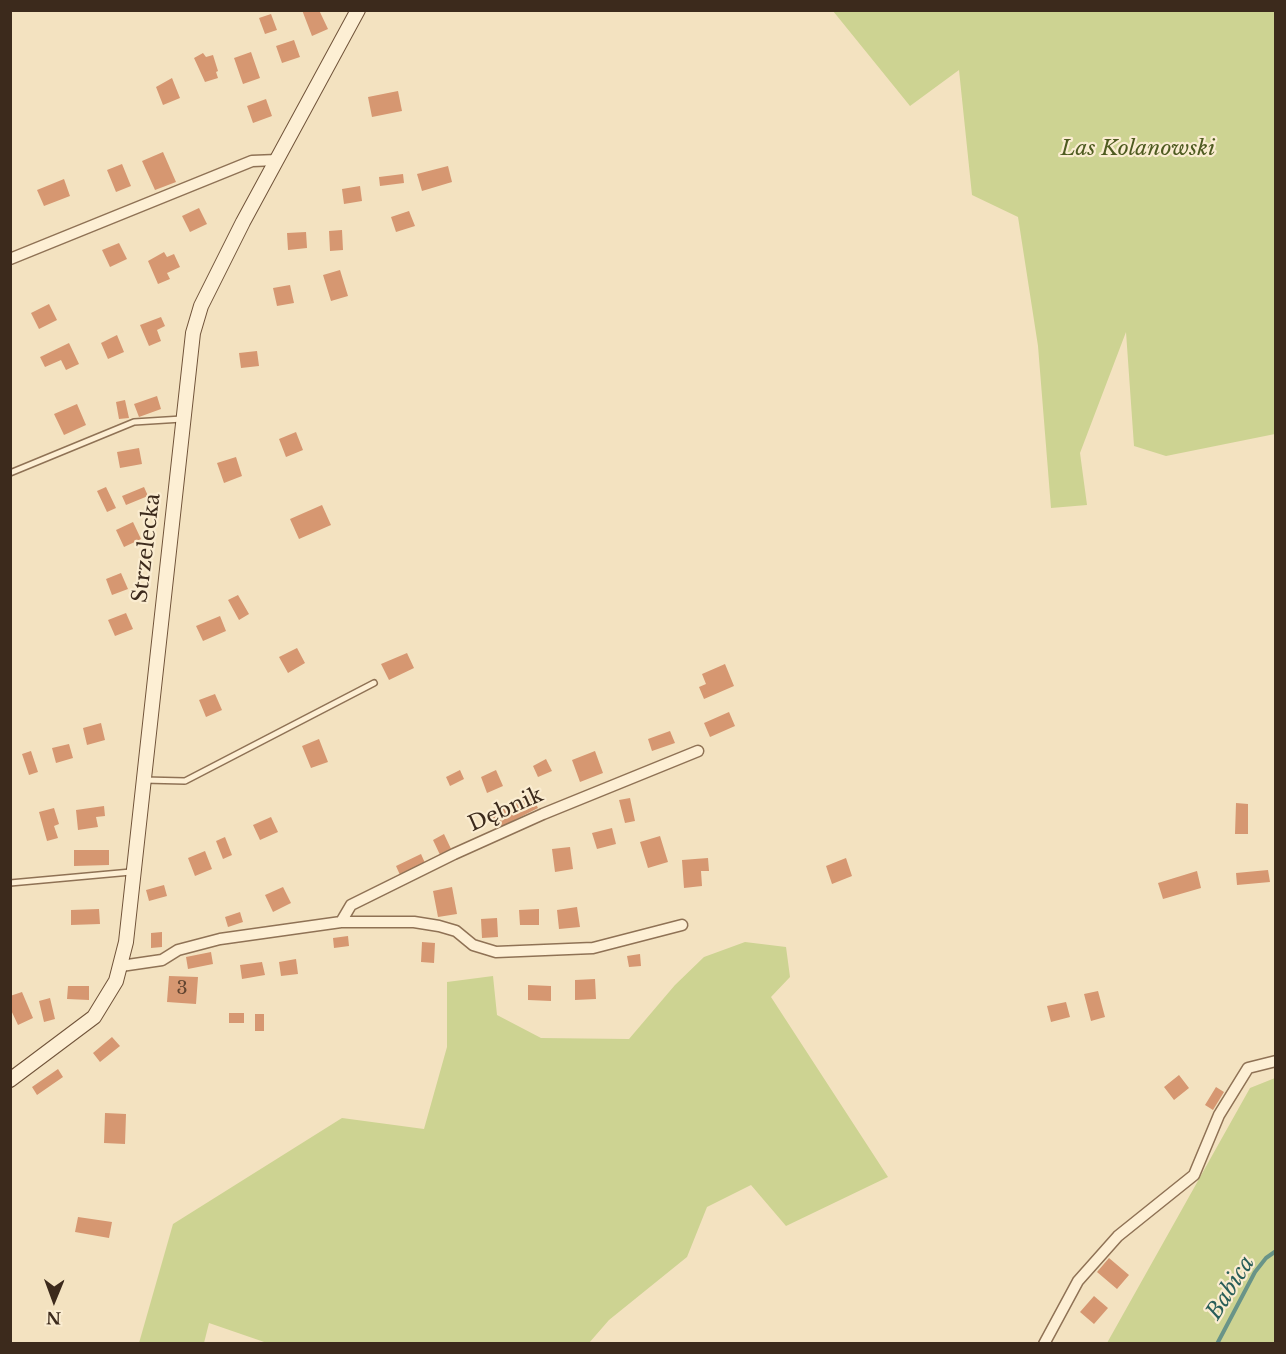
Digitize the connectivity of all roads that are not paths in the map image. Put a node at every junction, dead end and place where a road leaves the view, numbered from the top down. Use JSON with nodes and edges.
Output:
{"nodes":[{"id":1,"x":358,"y":10,"type":"edge"},
{"id":2,"x":277,"y":160,"type":"junction"},
{"id":3,"x":10,"y":259,"type":"edge"},
{"id":4,"x":183,"y":419,"type":"junction"},
{"id":5,"x":10,"y":473,"type":"edge"},
{"id":6,"x":374,"y":683,"type":"dead end"},
{"id":7,"x":698,"y":751,"type":"dead end"},
{"id":8,"x":143,"y":780,"type":"junction"},
{"id":9,"x":133,"y":872,"type":"junction"},
{"id":10,"x":10,"y":883,"type":"edge"},
{"id":11,"x":341,"y":922,"type":"junction"},
{"id":12,"x":682,"y":925,"type":"dead end"},
{"id":13,"x":120,"y":966,"type":"junction"},
{"id":14,"x":1275,"y":1061,"type":"edge"},
{"id":15,"x":10,"y":1080,"type":"edge"},
{"id":16,"x":1044,"y":1344,"type":"edge"}],
"edges":[{"from":1,"to":2,"type":"street","name":"Strzelecka"},
{"from":2,"to":3,"type":"street"},
{"from":2,"to":4,"type":"street","name":"Strzelecka"},
{"from":4,"to":5,"type":"lane"},
{"from":4,"to":8,"type":"street","name":"Strzelecka"},
{"from":6,"to":8,"type":"lane"},
{"from":7,"to":11,"type":"street","name":"Dębnik"},
{"from":8,"to":9,"type":"street","name":"Strzelecka"},
{"from":9,"to":10,"type":"lane"},
{"from":9,"to":13,"type":"street","name":"Strzelecka"},
{"from":11,"to":12,"type":"street"},
{"from":11,"to":13,"type":"street"},
{"from":13,"to":15,"type":"street","name":"Strzelecka"},
{"from":14,"to":16,"type":"street"}]}
